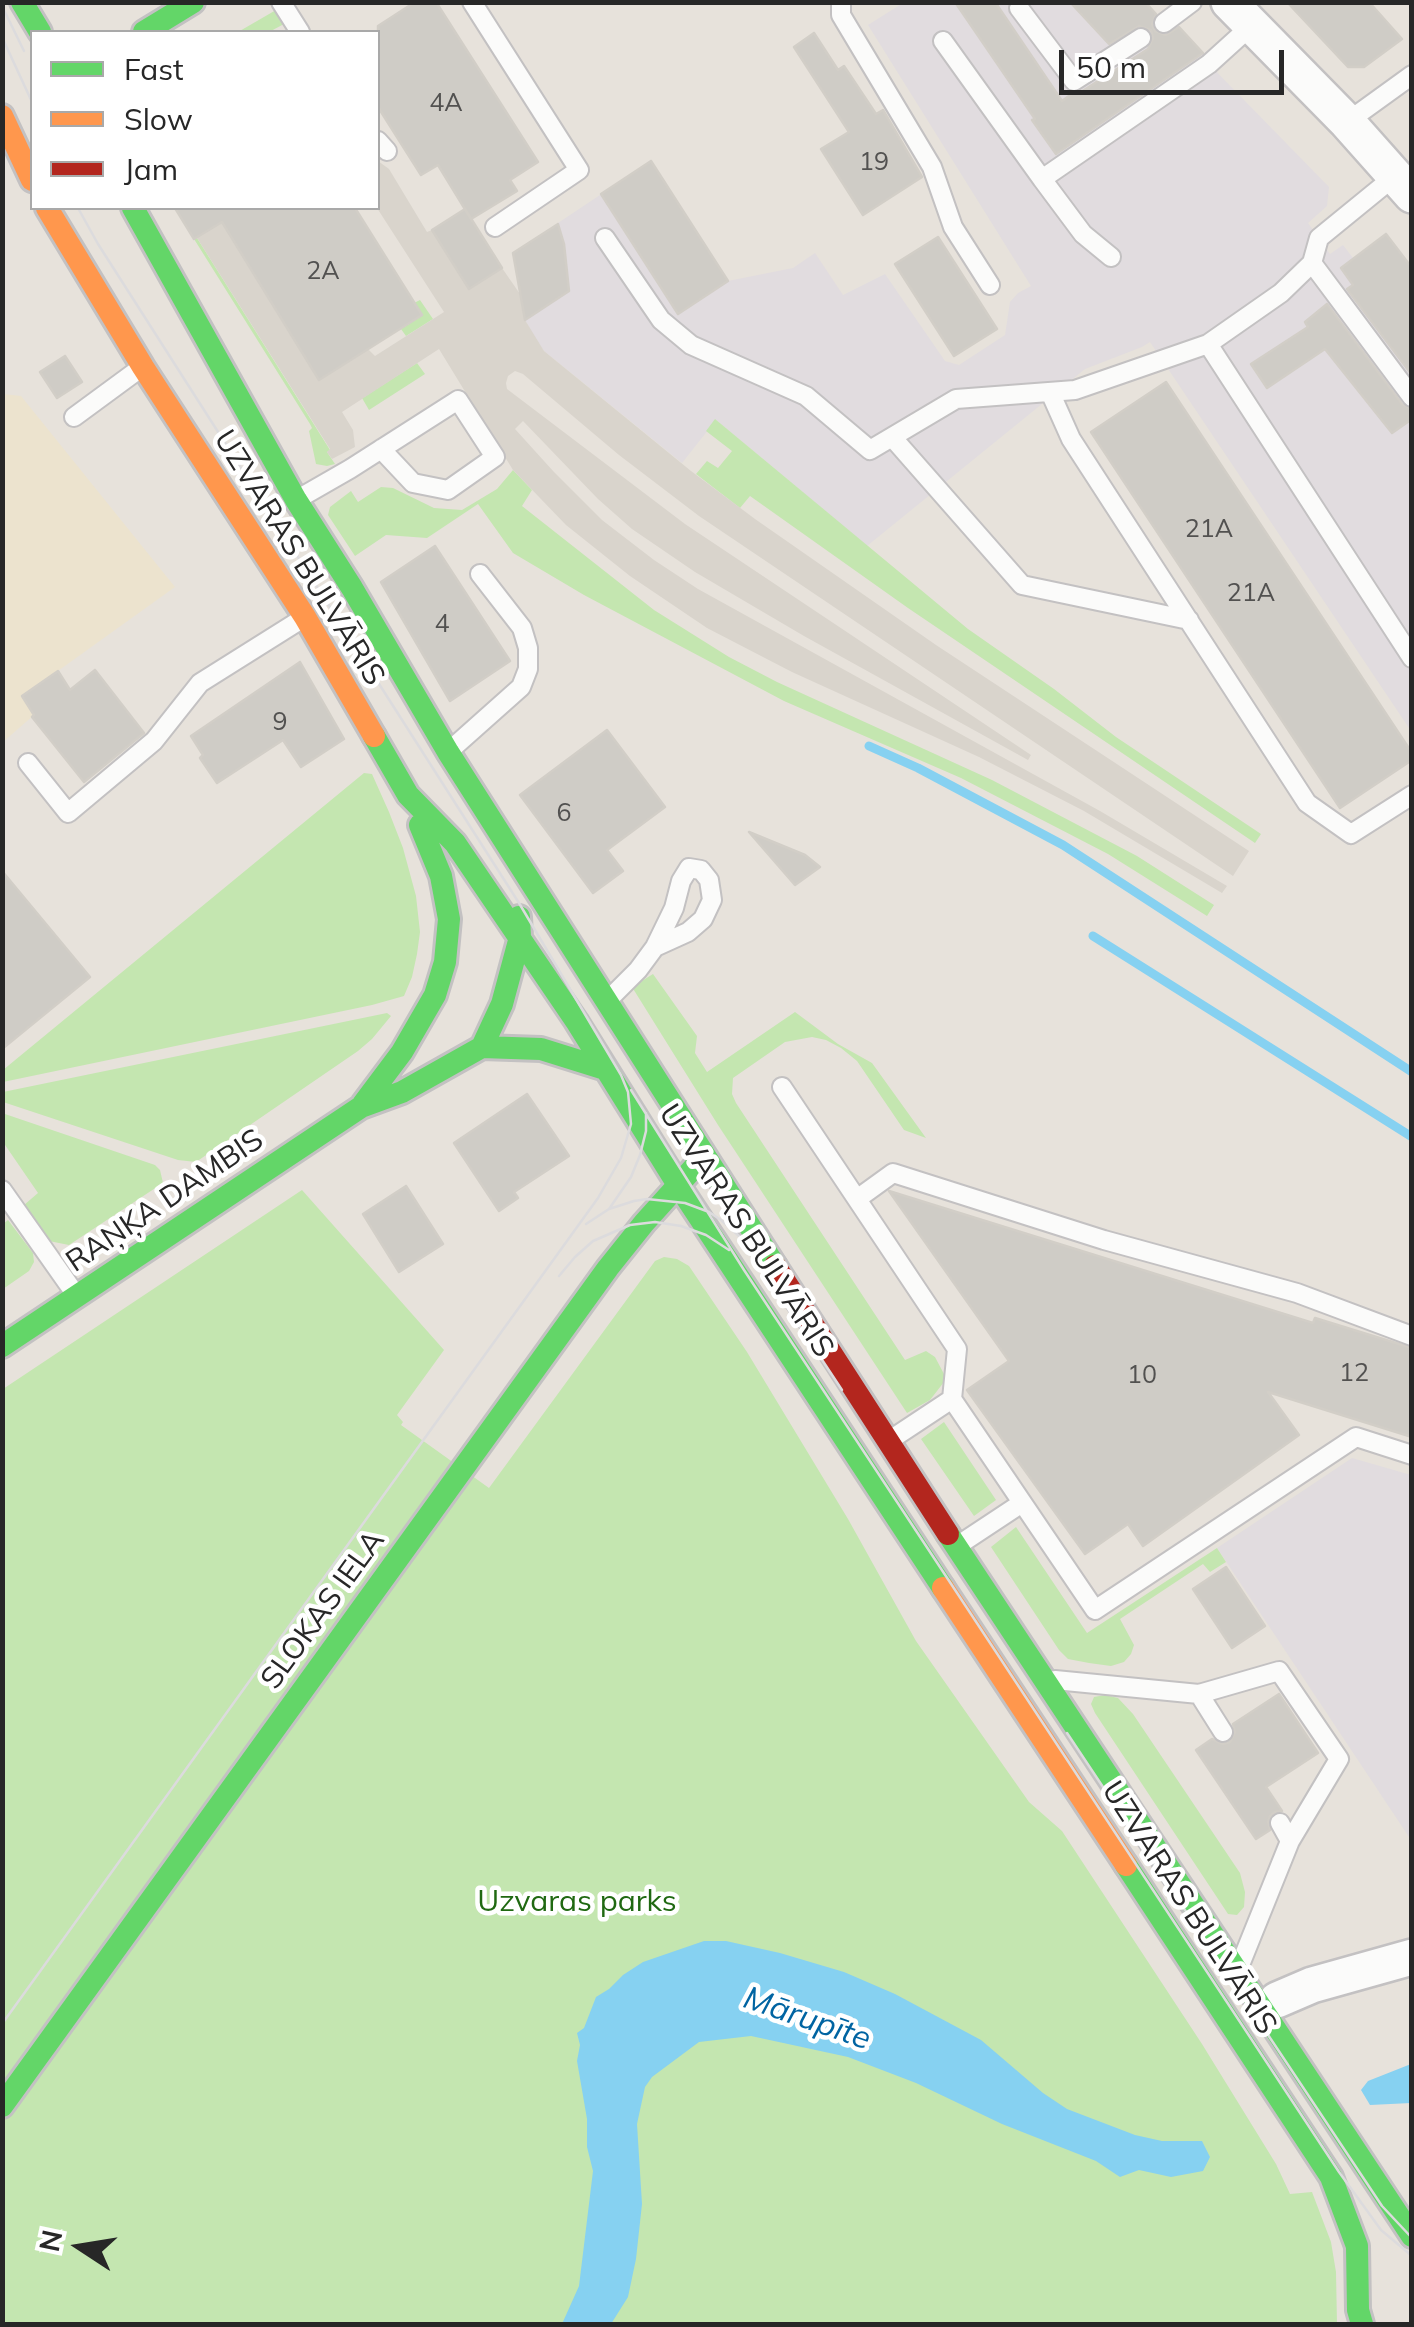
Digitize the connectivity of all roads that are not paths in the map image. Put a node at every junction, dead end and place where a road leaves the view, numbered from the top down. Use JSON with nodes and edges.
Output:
{"nodes":[{"id":1,"x":22,"y":2,"type":"edge"},
{"id":2,"x":193,"y":2,"type":"edge"},
{"id":3,"x":281,"y":2,"type":"edge"},
{"id":4,"x":472,"y":2,"type":"edge"},
{"id":5,"x":841,"y":2,"type":"edge"},
{"id":6,"x":1192,"y":2,"type":"edge"},
{"id":7,"x":1020,"y":8,"type":"dead end"},
{"id":8,"x":1241,"y":14,"type":"edge"},
{"id":9,"x":1164,"y":22,"type":"dead end"},
{"id":10,"x":39,"y":30,"type":"edge"},
{"id":11,"x":147,"y":30,"type":"edge"},
{"id":12,"x":299,"y":30,"type":"edge"},
{"id":13,"x":1141,"y":38,"type":"dead end"},
{"id":14,"x":943,"y":41,"type":"dead end"},
{"id":15,"x":1412,"y":76,"type":"edge"},
{"id":16,"x":2,"y":116,"type":"edge"},
{"id":17,"x":1347,"y":122,"type":"junction"},
{"id":18,"x":23,"y":167,"type":"edge"},
{"id":19,"x":1042,"y":178,"type":"junction"},
{"id":20,"x":1403,"y":185,"type":"edge"},
{"id":21,"x":47,"y":210,"type":"edge"},
{"id":22,"x":134,"y":210,"type":"edge"},
{"id":23,"x":495,"y":227,"type":"dead end"},
{"id":24,"x":605,"y":238,"type":"dead end"},
{"id":25,"x":1111,"y":257,"type":"dead end"},
{"id":26,"x":1312,"y":263,"type":"junction"},
{"id":27,"x":990,"y":285,"type":"dead end"},
{"id":28,"x":1208,"y":344,"type":"junction"},
{"id":29,"x":143,"y":366,"type":"junction"},
{"id":30,"x":1050,"y":392,"type":"junction"},
{"id":31,"x":1412,"y":396,"type":"edge"},
{"id":32,"x":74,"y":418,"type":"dead end"},
{"id":33,"x":892,"y":438,"type":"junction"},
{"id":34,"x":381,"y":450,"type":"junction"},
{"id":35,"x":286,"y":505,"type":"junction"},
{"id":36,"x":480,"y":574,"type":"dead end"},
{"id":37,"x":304,"y":617,"type":"junction"},
{"id":38,"x":1189,"y":620,"type":"junction"},
{"id":39,"x":1412,"y":658,"type":"edge"},
{"id":40,"x":448,"y":752,"type":"junction"},
{"id":41,"x":28,"y":762,"type":"dead end"},
{"id":42,"x":408,"y":795,"type":"junction"},
{"id":43,"x":1412,"y":795,"type":"edge"},
{"id":44,"x":520,"y":867,"type":"junction"},
{"id":45,"x":520,"y":937,"type":"junction"},
{"id":46,"x":655,"y":948,"type":"dead end"},
{"id":47,"x":606,"y":1002,"type":"junction"},
{"id":48,"x":482,"y":1046,"type":"junction"},
{"id":49,"x":605,"y":1069,"type":"junction"},
{"id":50,"x":782,"y":1087,"type":"dead end"},
{"id":51,"x":361,"y":1107,"type":"junction"},
{"id":52,"x":704,"y":1158,"type":"junction"},
{"id":53,"x":678,"y":1185,"type":"junction"},
{"id":54,"x":2,"y":1190,"type":"edge"},
{"id":55,"x":857,"y":1199,"type":"junction"},
{"id":56,"x":76,"y":1296,"type":"junction"},
{"id":57,"x":1412,"y":1336,"type":"edge"},
{"id":58,"x":2,"y":1346,"type":"edge"},
{"id":59,"x":952,"y":1400,"type":"junction"},
{"id":60,"x":887,"y":1442,"type":"junction"},
{"id":61,"x":1412,"y":1454,"type":"edge"},
{"id":62,"x":1022,"y":1503,"type":"junction"},
{"id":63,"x":957,"y":1546,"type":"junction"},
{"id":64,"x":928,"y":1566,"type":"junction"},
{"id":65,"x":1045,"y":1679,"type":"junction"},
{"id":66,"x":1199,"y":1694,"type":"junction"},
{"id":67,"x":1223,"y":1732,"type":"dead end"},
{"id":68,"x":1280,"y":1823,"type":"dead end"},
{"id":69,"x":1290,"y":1842,"type":"junction"},
{"id":70,"x":1412,"y":1958,"type":"edge"},
{"id":71,"x":1238,"y":1970,"type":"junction"},
{"id":72,"x":1277,"y":2000,"type":"dead end"},
{"id":73,"x":2,"y":2106,"type":"edge"},
{"id":74,"x":1412,"y":2236,"type":"edge"},
{"id":75,"x":1382,"y":2249,"type":"edge"},
{"id":76,"x":1362,"y":2324,"type":"edge"}],
"edges":[{"from":1,"to":10,"type":"main road"},
{"from":2,"to":11,"type":"main road"},
{"from":3,"to":12,"type":"lane"},
{"from":4,"to":23,"type":"lane"},
{"from":5,"to":27,"type":"lane"},
{"from":6,"to":9,"type":"lane"},
{"from":7,"to":13,"type":"lane"},
{"from":8,"to":17,"type":"street"},
{"from":8,"to":19,"type":"lane"},
{"from":14,"to":19,"type":"lane"},
{"from":15,"to":17,"type":"lane"},
{"from":16,"to":18,"type":"main road"},
{"from":17,"to":20,"type":"street"},
{"from":19,"to":25,"type":"lane"},
{"from":20,"to":26,"type":"lane"},
{"from":21,"to":29,"type":"main road","name":"UZVARAS BULVĀRIS"},
{"from":22,"to":35,"type":"main road","name":"UZVARAS BULVĀRIS"},
{"from":24,"to":33,"type":"lane"},
{"from":26,"to":28,"type":"lane"},
{"from":26,"to":31,"type":"lane"},
{"from":28,"to":30,"type":"lane"},
{"from":28,"to":39,"type":"lane"},
{"from":29,"to":32,"type":"lane"},
{"from":29,"to":37,"type":"main road","name":"UZVARAS BULVĀRIS"},
{"from":30,"to":33,"type":"lane"},
{"from":30,"to":38,"type":"lane"},
{"from":33,"to":38,"type":"lane"},
{"from":34,"to":34,"type":"lane"},
{"from":34,"to":35,"type":"lane"},
{"from":35,"to":40,"type":"main road","name":"UZVARAS BULVĀRIS"},
{"from":36,"to":40,"type":"lane"},
{"from":37,"to":41,"type":"lane"},
{"from":37,"to":42,"type":"main road","name":"UZVARAS BULVĀRIS"},
{"from":38,"to":43,"type":"lane"},
{"from":40,"to":44,"type":"main road","name":"UZVARAS BULVĀRIS"},
{"from":42,"to":45,"type":"main road","name":"UZVARAS BULVĀRIS"},
{"from":42,"to":51,"type":"main road","name":"RAŅĶA DAMBIS"},
{"from":44,"to":45,"type":"main road"},
{"from":44,"to":47,"type":"main road","name":"UZVARAS BULVĀRIS"},
{"from":45,"to":48,"type":"main road"},
{"from":45,"to":49,"type":"main road","name":"UZVARAS BULVĀRIS"},
{"from":46,"to":47,"type":"lane"},
{"from":47,"to":52,"type":"main road","name":"UZVARAS BULVĀRIS"},
{"from":48,"to":49,"type":"main road"},
{"from":48,"to":51,"type":"main road","name":"RAŅĶA DAMBIS"},
{"from":49,"to":53,"type":"main road","name":"UZVARAS BULVĀRIS"},
{"from":50,"to":55,"type":"lane"},
{"from":51,"to":56,"type":"main road","name":"RAŅĶA DAMBIS"},
{"from":52,"to":53,"type":"main road","name":"SLOKAS IELA"},
{"from":52,"to":60,"type":"main road","name":"UZVARAS BULVĀRIS"},
{"from":53,"to":64,"type":"main road","name":"UZVARAS BULVĀRIS"},
{"from":53,"to":73,"type":"main road","name":"SLOKAS IELA"},
{"from":54,"to":56,"type":"lane"},
{"from":55,"to":57,"type":"lane"},
{"from":55,"to":59,"type":"lane"},
{"from":56,"to":58,"type":"main road","name":"RAŅĶA DAMBIS"},
{"from":59,"to":60,"type":"lane"},
{"from":59,"to":62,"type":"lane"},
{"from":60,"to":63,"type":"main road","name":"UZVARAS BULVĀRIS"},
{"from":61,"to":62,"type":"lane"},
{"from":62,"to":63,"type":"lane"},
{"from":63,"to":64,"type":"lane"},
{"from":63,"to":65,"type":"main road","name":"UZVARAS BULVĀRIS"},
{"from":64,"to":75,"type":"main road","name":"UZVARAS BULVĀRIS"},
{"from":65,"to":66,"type":"lane"},
{"from":65,"to":71,"type":"main road","name":"UZVARAS BULVĀRIS"},
{"from":66,"to":67,"type":"lane"},
{"from":66,"to":69,"type":"lane"},
{"from":68,"to":69,"type":"lane"},
{"from":69,"to":71,"type":"lane"},
{"from":70,"to":72,"type":"street"},
{"from":71,"to":74,"type":"main road","name":"UZVARAS BULVĀRIS"},
{"from":75,"to":76,"type":"main road","name":"UZVARAS BULVĀRIS"}]}
